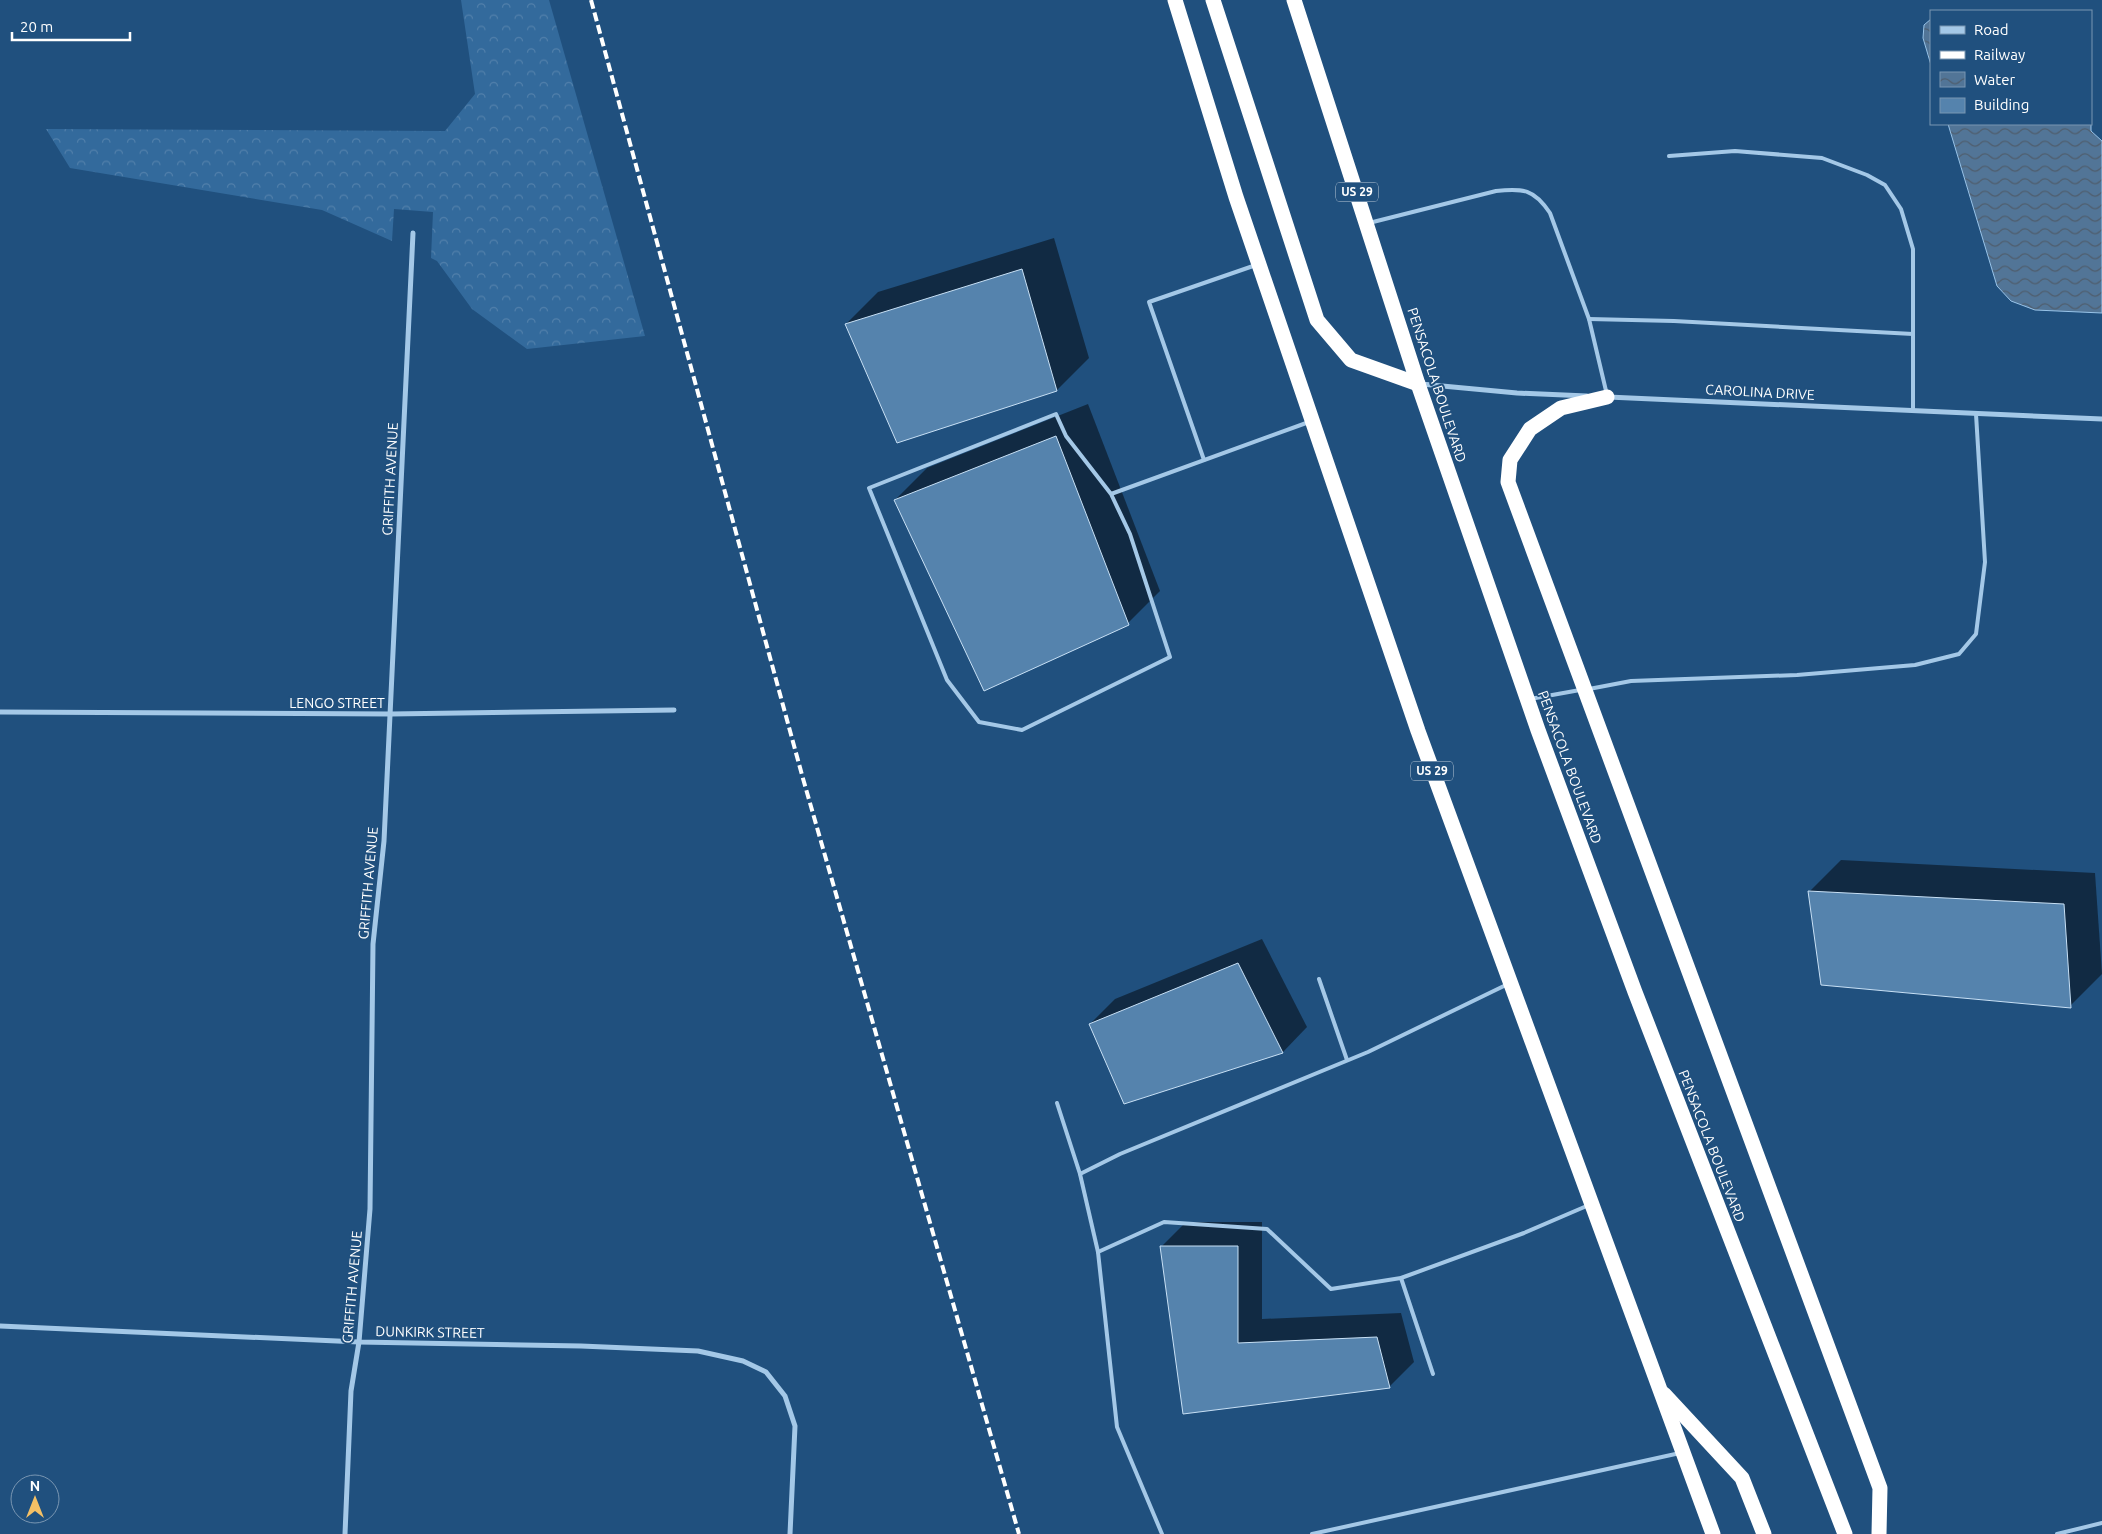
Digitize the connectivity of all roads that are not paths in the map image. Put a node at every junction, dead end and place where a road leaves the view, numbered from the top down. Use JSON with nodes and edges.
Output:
{"nodes":[{"id":1,"x":1175,"y":0,"type":"edge"},
{"id":2,"x":1213,"y":0,"type":"edge"},
{"id":3,"x":1294,"y":0,"type":"edge"},
{"id":4,"x":1669,"y":156,"type":"dead end"},
{"id":5,"x":1367,"y":223,"type":"junction"},
{"id":6,"x":413,"y":233,"type":"dead end"},
{"id":7,"x":1258,"y":264,"type":"junction"},
{"id":8,"x":1589,"y":319,"type":"junction"},
{"id":9,"x":1913,"y":334,"type":"junction"},
{"id":10,"x":1418,"y":384,"type":"junction"},
{"id":11,"x":1608,"y":397,"type":"junction"},
{"id":12,"x":1913,"y":410,"type":"junction"},
{"id":13,"x":1976,"y":414,"type":"junction"},
{"id":14,"x":2102,"y":419,"type":"edge"},
{"id":15,"x":1311,"y":421,"type":"junction"},
{"id":16,"x":1204,"y":460,"type":"junction"},
{"id":17,"x":1111,"y":494,"type":"junction"},
{"id":18,"x":1584,"y":690,"type":"junction"},
{"id":19,"x":1528,"y":700,"type":"junction"},
{"id":20,"x":674,"y":710,"type":"dead end"},
{"id":21,"x":0,"y":712,"type":"edge"},
{"id":22,"x":391,"y":714,"type":"junction"},
{"id":23,"x":1319,"y":979,"type":"dead end"},
{"id":24,"x":1510,"y":984,"type":"junction"},
{"id":25,"x":1347,"y":1060,"type":"junction"},
{"id":26,"x":1057,"y":1103,"type":"dead end"},
{"id":27,"x":1080,"y":1174,"type":"junction"},
{"id":28,"x":1591,"y":1204,"type":"junction"},
{"id":29,"x":1098,"y":1252,"type":"junction"},
{"id":30,"x":1401,"y":1278,"type":"junction"},
{"id":31,"x":0,"y":1326,"type":"edge"},
{"id":32,"x":359,"y":1342,"type":"junction"},
{"id":33,"x":1433,"y":1374,"type":"dead end"},
{"id":34,"x":1658,"y":1387,"type":"junction"},
{"id":35,"x":1682,"y":1453,"type":"junction"},
{"id":36,"x":2102,"y":1524,"type":"edge"},
{"id":37,"x":345,"y":1534,"type":"edge"},
{"id":38,"x":790,"y":1534,"type":"edge"},
{"id":39,"x":1162,"y":1534,"type":"edge"},
{"id":40,"x":1312,"y":1534,"type":"edge"},
{"id":41,"x":1713,"y":1534,"type":"edge"},
{"id":42,"x":1764,"y":1534,"type":"edge"},
{"id":43,"x":1845,"y":1534,"type":"edge"},
{"id":44,"x":1879,"y":1534,"type":"edge"},
{"id":45,"x":2057,"y":1534,"type":"edge"}],
"edges":[{"from":1,"to":7,"type":"highway","number":"US 29"},
{"from":2,"to":10,"type":"highway"},
{"from":3,"to":5,"type":"highway","name":"PENSACOLA BOULEVARD","number":"US 29"},
{"from":4,"to":9,"type":"lane"},
{"from":5,"to":8,"type":"lane"},
{"from":5,"to":10,"type":"highway","name":"PENSACOLA BOULEVARD","number":"US 29"},
{"from":6,"to":22,"type":"street","name":"GRIFFITH AVENUE"},
{"from":7,"to":15,"type":"highway","number":"US 29"},
{"from":7,"to":16,"type":"lane"},
{"from":8,"to":9,"type":"lane"},
{"from":8,"to":11,"type":"lane"},
{"from":9,"to":12,"type":"lane"},
{"from":10,"to":11,"type":"street","name":"CAROLINA DRIVE"},
{"from":10,"to":19,"type":"highway","name":"PENSACOLA BOULEVARD","number":"US 29"},
{"from":11,"to":12,"type":"street","name":"CAROLINA DRIVE"},
{"from":11,"to":18,"type":"highway"},
{"from":12,"to":13,"type":"street","name":"CAROLINA DRIVE"},
{"from":13,"to":14,"type":"street","name":"CAROLINA DRIVE"},
{"from":13,"to":18,"type":"lane"},
{"from":15,"to":16,"type":"lane"},
{"from":15,"to":24,"type":"highway","number":"US 29"},
{"from":16,"to":17,"type":"lane"},
{"from":17,"to":17,"type":"lane"},
{"from":18,"to":19,"type":"lane"},
{"from":18,"to":44,"type":"highway"},
{"from":19,"to":43,"type":"highway","name":"PENSACOLA BOULEVARD","number":"US 29"},
{"from":20,"to":22,"type":"street","name":"LENGO STREET"},
{"from":21,"to":22,"type":"street","name":"LENGO STREET"},
{"from":22,"to":32,"type":"street","name":"GRIFFITH AVENUE"},
{"from":23,"to":25,"type":"lane"},
{"from":24,"to":25,"type":"lane"},
{"from":24,"to":28,"type":"highway","number":"US 29"},
{"from":25,"to":27,"type":"lane"},
{"from":26,"to":27,"type":"lane"},
{"from":27,"to":29,"type":"lane"},
{"from":28,"to":30,"type":"lane"},
{"from":28,"to":34,"type":"highway","number":"US 29"},
{"from":29,"to":30,"type":"lane"},
{"from":29,"to":39,"type":"lane"},
{"from":30,"to":33,"type":"lane"},
{"from":31,"to":32,"type":"street","name":"DUNKIRK STREET"},
{"from":32,"to":37,"type":"street","name":"GRIFFITH AVENUE"},
{"from":32,"to":38,"type":"street","name":"DUNKIRK STREET"},
{"from":34,"to":35,"type":"highway","number":"US 29"},
{"from":34,"to":42,"type":"highway"},
{"from":35,"to":40,"type":"lane"},
{"from":35,"to":41,"type":"highway","number":"US 29"},
{"from":36,"to":45,"type":"lane"}]}
